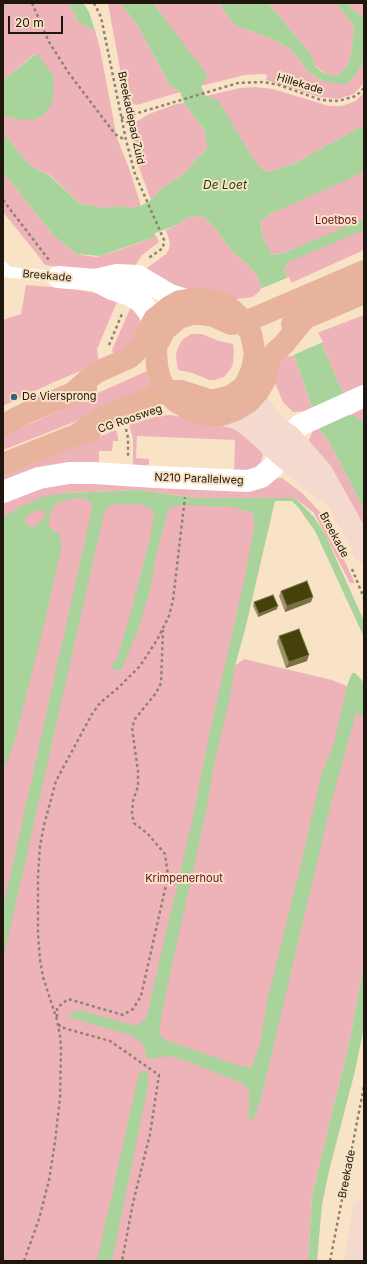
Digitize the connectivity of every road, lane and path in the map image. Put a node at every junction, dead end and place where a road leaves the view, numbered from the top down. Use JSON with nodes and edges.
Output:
{"nodes":[{"id":1,"x":32,"y":3,"type":"edge"},
{"id":2,"x":94,"y":3,"type":"edge"},
{"id":3,"x":364,"y":88,"type":"edge"},
{"id":4,"x":122,"y":118,"type":"junction"},
{"id":5,"x":126,"y":140,"type":"junction"},
{"id":6,"x":3,"y":200,"type":"edge"},
{"id":7,"x":3,"y":267,"type":"edge"},
{"id":8,"x":364,"y":272,"type":"edge"},
{"id":9,"x":138,"y":276,"type":"junction"},
{"id":10,"x":58,"y":277,"type":"junction"},
{"id":11,"x":95,"y":280,"type":"junction"},
{"id":12,"x":364,"y":293,"type":"edge"},
{"id":13,"x":186,"y":300,"type":"junction"},
{"id":14,"x":226,"y":305,"type":"junction"},
{"id":15,"x":307,"y":306,"type":"junction"},
{"id":16,"x":245,"y":322,"type":"junction"},
{"id":17,"x":274,"y":322,"type":"junction"},
{"id":18,"x":154,"y":336,"type":"junction"},
{"id":19,"x":258,"y":375,"type":"junction"},
{"id":20,"x":167,"y":392,"type":"junction"},
{"id":21,"x":360,"y":398,"type":"edge"},
{"id":22,"x":185,"y":408,"type":"junction"},
{"id":23,"x":222,"y":415,"type":"junction"},
{"id":24,"x":3,"y":425,"type":"edge"},
{"id":25,"x":76,"y":435,"type":"junction"},
{"id":26,"x":285,"y":445,"type":"junction"},
{"id":27,"x":3,"y":464,"type":"edge"},
{"id":28,"x":3,"y":492,"type":"edge"},
{"id":29,"x":184,"y":507,"type":"dead end"},
{"id":30,"x":357,"y":559,"type":"edge"},
{"id":31,"x":364,"y":598,"type":"edge"},
{"id":32,"x":164,"y":627,"type":"junction"},
{"id":33,"x":57,"y":1020,"type":"junction"},
{"id":34,"x":364,"y":1086,"type":"edge"},
{"id":35,"x":364,"y":1210,"type":"edge"},
{"id":36,"x":24,"y":1261,"type":"edge"},
{"id":37,"x":122,"y":1261,"type":"edge"},
{"id":38,"x":330,"y":1261,"type":"edge"},
{"id":39,"x":355,"y":1261,"type":"edge"}],
"edges":[{"from":1,"to":5,"type":"path"},
{"from":2,"to":4,"type":"path","name":"Breekadepad Zuid"},
{"from":3,"to":4,"type":"path","name":"Hillekade"},
{"from":4,"to":5,"type":"path","name":"Breekadepad Zuid"},
{"from":5,"to":9,"type":"path","name":"Breekadepad Zuid"},
{"from":6,"to":10,"type":"path"},
{"from":7,"to":10,"type":"lane","name":"Breekade"},
{"from":8,"to":15,"type":"main road"},
{"from":9,"to":11,"type":"street","name":"Breekade"},
{"from":9,"to":13,"type":"street","name":"Breekade"},
{"from":10,"to":11,"type":"street","name":"Breekade"},
{"from":11,"to":18,"type":"street","name":"Breekade"},
{"from":12,"to":15,"type":"main road"},
{"from":13,"to":14,"type":"main road"},
{"from":13,"to":18,"type":"main road"},
{"from":14,"to":16,"type":"main road"},
{"from":14,"to":17,"type":"main road"},
{"from":15,"to":17,"type":"main road"},
{"from":15,"to":17,"type":"main road"},
{"from":16,"to":17,"type":"main road"},
{"from":16,"to":18,"type":"main road"},
{"from":16,"to":19,"type":"main road"},
{"from":17,"to":19,"type":"main road"},
{"from":18,"to":20,"type":"main road"},
{"from":18,"to":24,"type":"main road"},
{"from":19,"to":20,"type":"main road"},
{"from":19,"to":23,"type":"main road"},
{"from":19,"to":26,"type":"main road","name":"Breekade"},
{"from":20,"to":22,"type":"main road"},
{"from":20,"to":25,"type":"main road","name":"CG Roosweg"},
{"from":21,"to":26,"type":"street","name":"N210 Parallelweg"},
{"from":22,"to":23,"type":"main road"},
{"from":22,"to":25,"type":"main road","name":"CG Roosweg"},
{"from":23,"to":26,"type":"main road","name":"Breekade"},
{"from":25,"to":27,"type":"main road","name":"CG Roosweg"},
{"from":26,"to":28,"type":"street","name":"N210 Parallelweg"},
{"from":26,"to":30,"type":"main road","name":"Breekade"},
{"from":29,"to":32,"type":"path"},
{"from":30,"to":31,"type":"path","name":"Breekade"},
{"from":32,"to":33,"type":"path"},
{"from":32,"to":33,"type":"path"},
{"from":33,"to":36,"type":"path"},
{"from":33,"to":37,"type":"path"},
{"from":34,"to":38,"type":"path","name":"Breekade"},
{"from":35,"to":39,"type":"main road"}]}
